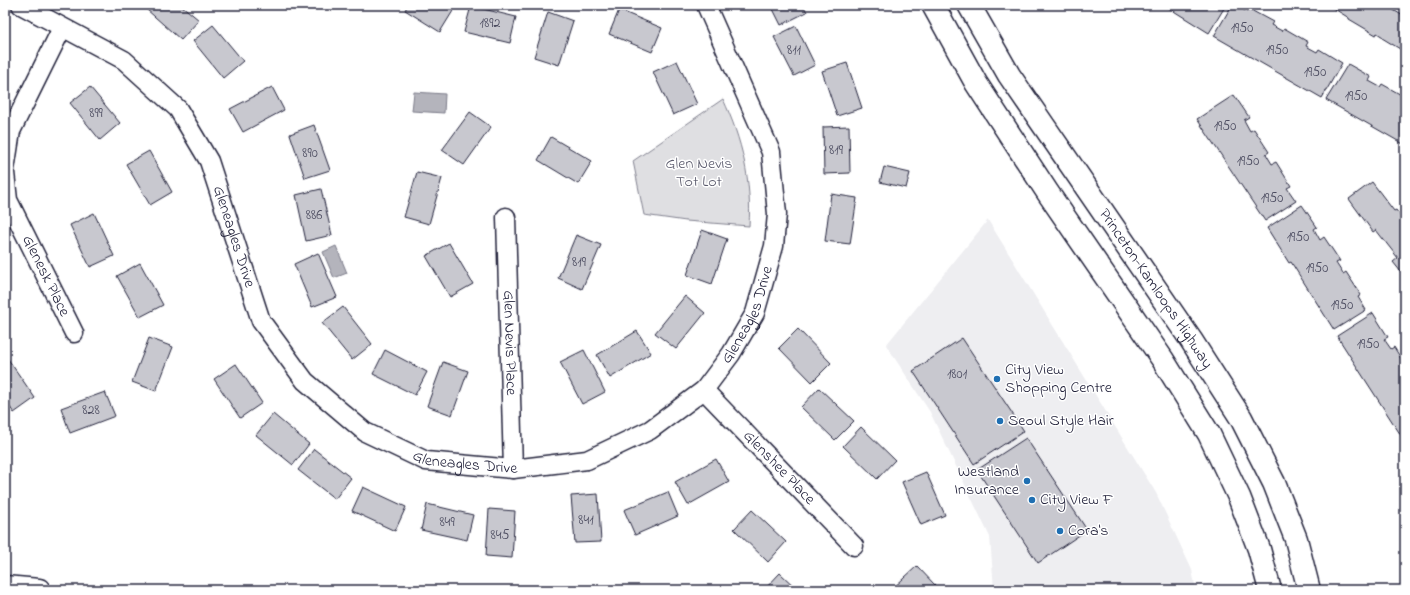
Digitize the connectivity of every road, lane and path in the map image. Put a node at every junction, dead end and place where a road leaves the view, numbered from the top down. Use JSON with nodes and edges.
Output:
{"nodes":[{"id":1,"x":21,"y":5,"type":"edge"},
{"id":2,"x":706,"y":5,"type":"edge"},
{"id":3,"x":933,"y":5,"type":"edge"},
{"id":4,"x":970,"y":5,"type":"edge"},
{"id":5,"x":62,"y":28,"type":"junction"},
{"id":6,"x":5,"y":171,"type":"edge"},
{"id":7,"x":506,"y":216,"type":"dead end"},
{"id":8,"x":74,"y":333,"type":"dead end"},
{"id":9,"x":704,"y":390,"type":"junction"},
{"id":10,"x":513,"y":469,"type":"junction"},
{"id":11,"x":854,"y":546,"type":"dead end"},
{"id":12,"x":5,"y":587,"type":"edge"},
{"id":13,"x":39,"y":590,"type":"edge"},
{"id":14,"x":1270,"y":590,"type":"edge"},
{"id":15,"x":1309,"y":590,"type":"edge"}],
"edges":[{"from":1,"to":5,"type":"street","name":"Gleneagles Drive"},
{"from":2,"to":9,"type":"street","name":"Gleneagles Drive"},
{"from":3,"to":14,"type":"main road","name":"Princeton-Kamloops Highway"},
{"from":4,"to":15,"type":"main road","name":"Princeton-Kamloops Highway"},
{"from":5,"to":6,"type":"street","name":"Glenesk Place"},
{"from":5,"to":10,"type":"street","name":"Gleneagles Drive"},
{"from":6,"to":8,"type":"street","name":"Glenesk Place"},
{"from":7,"to":10,"type":"street","name":"Glen Nevis Place"},
{"from":9,"to":10,"type":"street","name":"Gleneagles Drive"},
{"from":9,"to":11,"type":"street","name":"Glenshee Place"},
{"from":12,"to":13,"type":"main road"}]}
